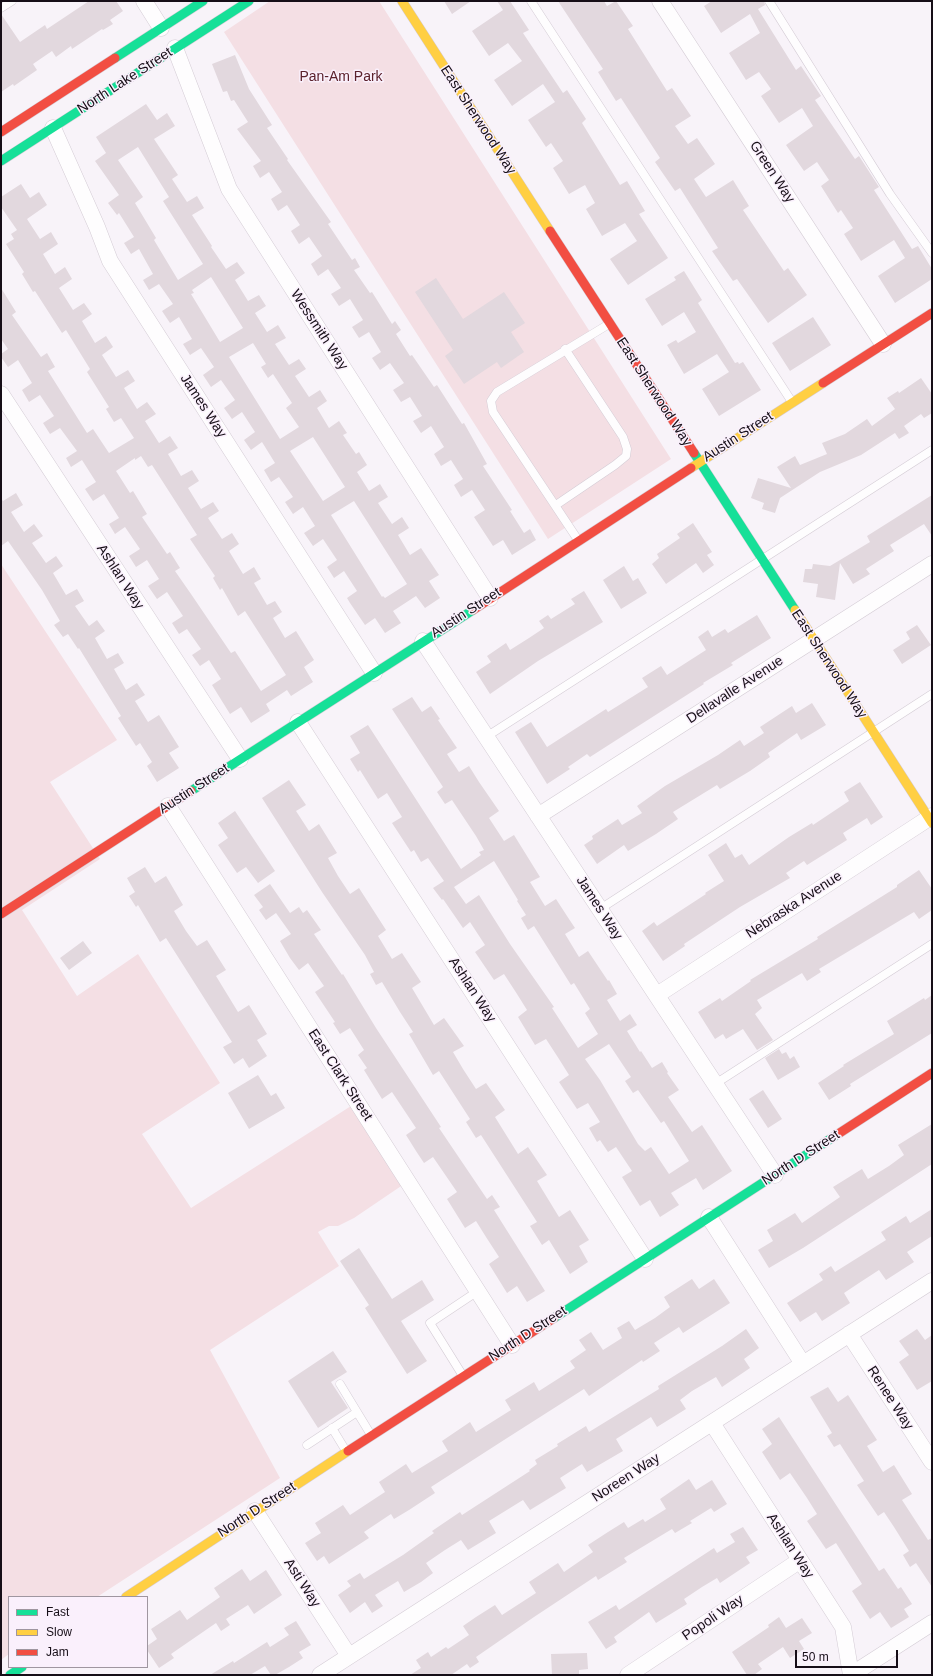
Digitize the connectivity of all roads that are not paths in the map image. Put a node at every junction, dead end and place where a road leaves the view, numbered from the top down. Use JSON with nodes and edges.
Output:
{"nodes":[{"id":1,"x":12,"y":1,"type":"edge"},
{"id":2,"x":144,"y":1,"type":"edge"},
{"id":3,"x":203,"y":1,"type":"edge"},
{"id":4,"x":249,"y":1,"type":"edge"},
{"id":5,"x":402,"y":1,"type":"edge"},
{"id":6,"x":531,"y":1,"type":"edge"},
{"id":7,"x":660,"y":1,"type":"edge"},
{"id":8,"x":769,"y":1,"type":"edge"},
{"id":9,"x":1,"y":8,"type":"edge"},
{"id":10,"x":161,"y":28,"type":"junction"},
{"id":11,"x":175,"y":48,"type":"junction"},
{"id":12,"x":53,"y":128,"type":"junction"},
{"id":13,"x":1,"y":132,"type":"edge"},
{"id":14,"x":1,"y":161,"type":"edge"},
{"id":15,"x":932,"y":253,"type":"edge"},
{"id":16,"x":932,"y":313,"type":"edge"},
{"id":17,"x":610,"y":323,"type":"junction"},
{"id":18,"x":883,"y":344,"type":"junction"},
{"id":19,"x":565,"y":349,"type":"junction"},
{"id":20,"x":1,"y":394,"type":"edge"},
{"id":21,"x":793,"y":402,"type":"junction"},
{"id":22,"x":932,"y":450,"type":"edge"},
{"id":23,"x":699,"y":463,"type":"junction"},
{"id":24,"x":556,"y":505,"type":"junction"},
{"id":25,"x":579,"y":540,"type":"junction"},
{"id":26,"x":761,"y":558,"type":"junction"},
{"id":27,"x":932,"y":564,"type":"edge"},
{"id":28,"x":490,"y":598,"type":"junction"},
{"id":29,"x":814,"y":640,"type":"junction"},
{"id":30,"x":423,"y":641,"type":"junction"},
{"id":31,"x":374,"y":673,"type":"junction"},
{"id":32,"x":932,"y":694,"type":"edge"},
{"id":33,"x":298,"y":722,"type":"junction"},
{"id":34,"x":873,"y":732,"type":"junction"},
{"id":35,"x":486,"y":737,"type":"junction"},
{"id":36,"x":240,"y":760,"type":"junction"},
{"id":37,"x":168,"y":806,"type":"junction"},
{"id":38,"x":538,"y":816,"type":"junction"},
{"id":39,"x":931,"y":819,"type":"edge"},
{"id":40,"x":600,"y":909,"type":"junction"},
{"id":41,"x":1,"y":914,"type":"edge"},
{"id":42,"x":932,"y":944,"type":"edge"},
{"id":43,"x":657,"y":995,"type":"junction"},
{"id":44,"x":932,"y":1073,"type":"edge"},
{"id":45,"x":715,"y":1084,"type":"junction"},
{"id":46,"x":775,"y":1175,"type":"junction"},
{"id":47,"x":709,"y":1217,"type":"junction"},
{"id":48,"x":645,"y":1259,"type":"junction"},
{"id":49,"x":932,"y":1280,"type":"edge"},
{"id":50,"x":478,"y":1291,"type":"junction"},
{"id":51,"x":849,"y":1334,"type":"junction"},
{"id":52,"x":512,"y":1345,"type":"junction"},
{"id":53,"x":803,"y":1364,"type":"junction"},
{"id":54,"x":463,"y":1376,"type":"junction"},
{"id":55,"x":340,"y":1384,"type":"dead end"},
{"id":56,"x":357,"y":1412,"type":"junction"},
{"id":57,"x":712,"y":1423,"type":"junction"},
{"id":58,"x":332,"y":1428,"type":"junction"},
{"id":59,"x":372,"y":1435,"type":"junction"},
{"id":60,"x":307,"y":1445,"type":"dead end"},
{"id":61,"x":346,"y":1452,"type":"junction"},
{"id":62,"x":932,"y":1462,"type":"edge"},
{"id":63,"x":255,"y":1511,"type":"junction"},
{"id":64,"x":799,"y":1561,"type":"junction"},
{"id":65,"x":128,"y":1596,"type":"edge"},
{"id":66,"x":932,"y":1623,"type":"edge"},
{"id":67,"x":349,"y":1656,"type":"junction"},
{"id":68,"x":20,"y":1668,"type":"edge"},
{"id":69,"x":10,"y":1675,"type":"edge"},
{"id":70,"x":320,"y":1675,"type":"edge"},
{"id":71,"x":628,"y":1675,"type":"edge"},
{"id":72,"x":851,"y":1675,"type":"edge"}],
"edges":[{"from":1,"to":9,"type":"lane"},
{"from":2,"to":10,"type":"street"},
{"from":3,"to":10,"type":"street","name":"North Lake Street"},
{"from":4,"to":11,"type":"street","name":"North Lake Street"},
{"from":5,"to":17,"type":"street","name":"East Sherwood Way"},
{"from":6,"to":21,"type":"lane"},
{"from":7,"to":18,"type":"street","name":"Green Way"},
{"from":8,"to":15,"type":"lane"},
{"from":10,"to":13,"type":"street","name":"North Lake Street"},
{"from":11,"to":12,"type":"street","name":"North Lake Street"},
{"from":11,"to":28,"type":"street","name":"Wessmith Way"},
{"from":12,"to":14,"type":"street","name":"North Lake Street"},
{"from":12,"to":31,"type":"street","name":"James Way"},
{"from":16,"to":18,"type":"street","name":"Austin Street"},
{"from":17,"to":19,"type":"lane"},
{"from":17,"to":23,"type":"street","name":"East Sherwood Way"},
{"from":18,"to":21,"type":"street","name":"Austin Street"},
{"from":19,"to":24,"type":"lane"},
{"from":19,"to":24,"type":"lane"},
{"from":20,"to":36,"type":"street","name":"Ashlan Way"},
{"from":21,"to":23,"type":"street","name":"Austin Street"},
{"from":22,"to":26,"type":"lane"},
{"from":23,"to":25,"type":"street","name":"Austin Street"},
{"from":23,"to":26,"type":"street","name":"East Sherwood Way"},
{"from":24,"to":25,"type":"lane"},
{"from":25,"to":28,"type":"street","name":"Austin Street"},
{"from":26,"to":29,"type":"street","name":"East Sherwood Way"},
{"from":26,"to":35,"type":"lane"},
{"from":27,"to":29,"type":"street","name":"Dellavalle Avenue"},
{"from":28,"to":30,"type":"street","name":"Austin Street"},
{"from":29,"to":34,"type":"street","name":"East Sherwood Way"},
{"from":29,"to":38,"type":"street","name":"Dellavalle Avenue"},
{"from":30,"to":31,"type":"street","name":"Austin Street"},
{"from":30,"to":35,"type":"street","name":"James Way"},
{"from":31,"to":33,"type":"street","name":"Austin Street"},
{"from":32,"to":34,"type":"lane"},
{"from":33,"to":36,"type":"street","name":"Austin Street"},
{"from":33,"to":48,"type":"street","name":"Ashlan Way"},
{"from":34,"to":39,"type":"street","name":"East Sherwood Way"},
{"from":34,"to":40,"type":"lane"},
{"from":35,"to":38,"type":"street","name":"James Way"},
{"from":36,"to":37,"type":"street","name":"Austin Street"},
{"from":37,"to":41,"type":"street","name":"Austin Street"},
{"from":37,"to":50,"type":"street","name":"East Clark Street"},
{"from":38,"to":40,"type":"street","name":"James Way"},
{"from":39,"to":43,"type":"street","name":"Nebraska Avenue"},
{"from":40,"to":43,"type":"street","name":"James Way"},
{"from":42,"to":45,"type":"lane"},
{"from":43,"to":45,"type":"street","name":"James Way"},
{"from":44,"to":46,"type":"street","name":"North D Street"},
{"from":45,"to":46,"type":"street","name":"James Way"},
{"from":46,"to":47,"type":"street","name":"North D Street"},
{"from":47,"to":48,"type":"street","name":"North D Street"},
{"from":47,"to":53,"type":"street"},
{"from":48,"to":52,"type":"street","name":"North D Street"},
{"from":49,"to":51,"type":"street","name":"Noreen Way"},
{"from":50,"to":52,"type":"street","name":"East Clark Street"},
{"from":50,"to":54,"type":"lane"},
{"from":51,"to":53,"type":"street","name":"Noreen Way"},
{"from":51,"to":62,"type":"street","name":"Renee Way"},
{"from":52,"to":54,"type":"street","name":"North D Street"},
{"from":53,"to":57,"type":"street","name":"Noreen Way"},
{"from":54,"to":59,"type":"street","name":"North D Street"},
{"from":55,"to":56,"type":"lane"},
{"from":56,"to":58,"type":"lane"},
{"from":56,"to":59,"type":"lane"},
{"from":57,"to":64,"type":"street","name":"Ashlan Way"},
{"from":57,"to":67,"type":"street","name":"Noreen Way"},
{"from":58,"to":60,"type":"lane"},
{"from":58,"to":61,"type":"lane"},
{"from":59,"to":61,"type":"street","name":"North D Street"},
{"from":61,"to":63,"type":"street","name":"North D Street"},
{"from":63,"to":65,"type":"street","name":"North D Street"},
{"from":63,"to":67,"type":"street","name":"Asti Way"},
{"from":64,"to":71,"type":"street","name":"Popoli Way"},
{"from":64,"to":72,"type":"street","name":"Ashlan Way"},
{"from":66,"to":72,"type":"street"},
{"from":67,"to":70,"type":"street","name":"Noreen Way"},
{"from":68,"to":69,"type":"street"}]}
